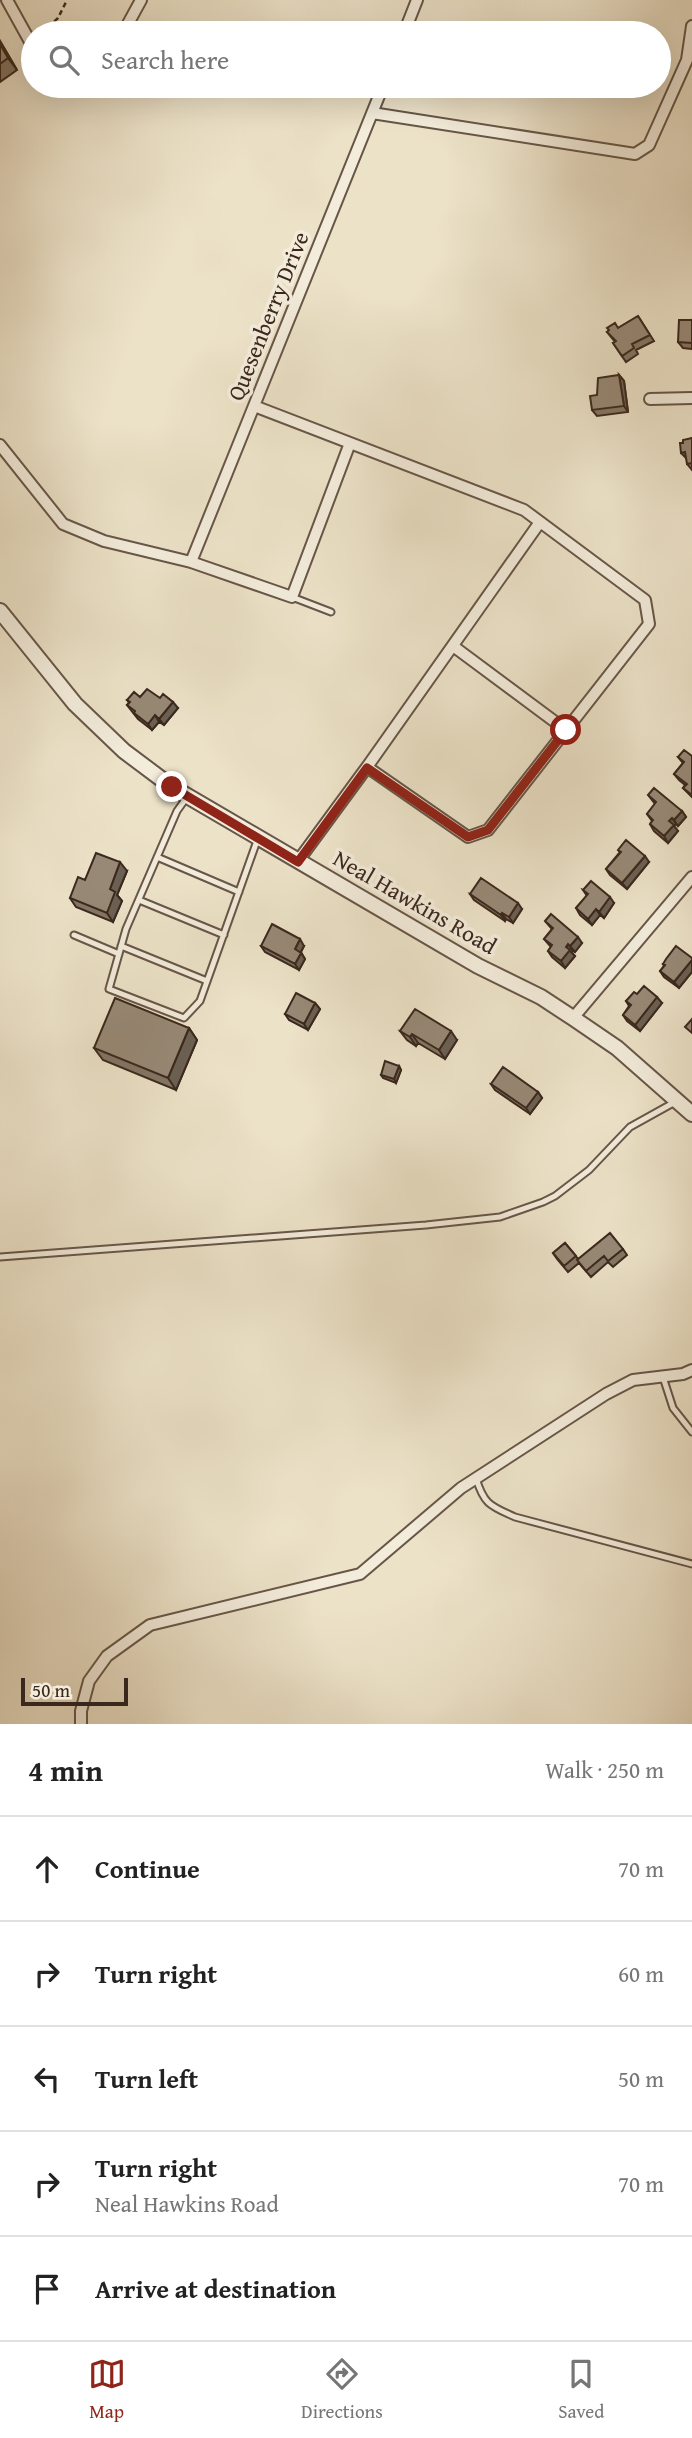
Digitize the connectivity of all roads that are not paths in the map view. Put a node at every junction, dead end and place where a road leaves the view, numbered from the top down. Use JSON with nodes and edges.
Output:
{"nodes":[{"id":1,"x":7,"y":0,"type":"edge"},
{"id":2,"x":141,"y":0,"type":"edge"},
{"id":3,"x":417,"y":0,"type":"edge"},
{"id":4,"x":130,"y":21,"type":"edge"},
{"id":5,"x":409,"y":21,"type":"edge"},
{"id":6,"x":21,"y":25,"type":"edge"},
{"id":7,"x":692,"y":26,"type":"edge"},
{"id":8,"x":689,"y":61,"type":"edge"},
{"id":9,"x":378,"y":98,"type":"edge"},
{"id":10,"x":372,"y":113,"type":"junction"},
{"id":11,"x":692,"y":398,"type":"edge"},
{"id":12,"x":650,"y":399,"type":"dead end"},
{"id":13,"x":254,"y":407,"type":"junction"},
{"id":14,"x":350,"y":443,"type":"junction"},
{"id":15,"x":0,"y":445,"type":"edge"},
{"id":16,"x":540,"y":522,"type":"junction"},
{"id":17,"x":191,"y":562,"type":"junction"},
{"id":18,"x":292,"y":597,"type":"junction"},
{"id":19,"x":0,"y":611,"type":"edge"},
{"id":20,"x":331,"y":612,"type":"dead end"},
{"id":21,"x":453,"y":646,"type":"junction"},
{"id":22,"x":566,"y":730,"type":"junction"},
{"id":23,"x":367,"y":768,"type":"junction"},
{"id":24,"x":187,"y":797,"type":"junction"},
{"id":25,"x":258,"y":838,"type":"junction"},
{"id":26,"x":157,"y":857,"type":"junction"},
{"id":27,"x":298,"y":862,"type":"junction"},
{"id":28,"x":692,"y":877,"type":"edge"},
{"id":29,"x":239,"y":892,"type":"junction"},
{"id":30,"x":138,"y":900,"type":"junction"},
{"id":31,"x":74,"y":935,"type":"dead end"},
{"id":32,"x":223,"y":935,"type":"junction"},
{"id":33,"x":121,"y":946,"type":"junction"},
{"id":34,"x":119,"y":954,"type":"junction"},
{"id":35,"x":207,"y":981,"type":"junction"},
{"id":36,"x":573,"y":1018,"type":"junction"},
{"id":37,"x":678,"y":1100,"type":"junction"},
{"id":38,"x":692,"y":1114,"type":"edge"},
{"id":39,"x":0,"y":1257,"type":"edge"},
{"id":40,"x":692,"y":1370,"type":"edge"},
{"id":41,"x":663,"y":1377,"type":"junction"},
{"id":42,"x":692,"y":1432,"type":"edge"},
{"id":43,"x":476,"y":1478,"type":"junction"},
{"id":44,"x":692,"y":1564,"type":"edge"},
{"id":45,"x":81,"y":1724,"type":"edge"}],
"edges":[{"from":1,"to":6,"type":"street"},
{"from":2,"to":4,"type":"street"},
{"from":3,"to":5,"type":"street"},
{"from":7,"to":8,"type":"street"},
{"from":8,"to":10,"type":"street"},
{"from":9,"to":10,"type":"street","name":"Quesenberry Drive"},
{"from":10,"to":13,"type":"street","name":"Quesenberry Drive"},
{"from":11,"to":12,"type":"street"},
{"from":13,"to":14,"type":"street"},
{"from":13,"to":17,"type":"street","name":"Quesenberry Drive"},
{"from":14,"to":16,"type":"street"},
{"from":14,"to":18,"type":"street"},
{"from":15,"to":17,"type":"street"},
{"from":16,"to":21,"type":"street"},
{"from":16,"to":22,"type":"street"},
{"from":17,"to":18,"type":"street"},
{"from":18,"to":20,"type":"lane"},
{"from":19,"to":24,"type":"street","name":"Neal Hawkins Road"},
{"from":21,"to":22,"type":"street"},
{"from":21,"to":23,"type":"street"},
{"from":22,"to":23,"type":"street"},
{"from":23,"to":27,"type":"street"},
{"from":24,"to":25,"type":"street","name":"Neal Hawkins Road"},
{"from":24,"to":26,"type":"lane"},
{"from":25,"to":27,"type":"street","name":"Neal Hawkins Road"},
{"from":25,"to":29,"type":"lane"},
{"from":26,"to":29,"type":"lane"},
{"from":26,"to":30,"type":"lane"},
{"from":27,"to":36,"type":"street","name":"Neal Hawkins Road"},
{"from":28,"to":36,"type":"street"},
{"from":29,"to":32,"type":"lane"},
{"from":30,"to":32,"type":"lane"},
{"from":30,"to":33,"type":"lane"},
{"from":31,"to":34,"type":"lane"},
{"from":32,"to":35,"type":"lane"},
{"from":33,"to":34,"type":"lane"},
{"from":33,"to":35,"type":"lane"},
{"from":34,"to":35,"type":"lane"},
{"from":36,"to":37,"type":"street","name":"Neal Hawkins Road"},
{"from":37,"to":38,"type":"street","name":"Neal Hawkins Road"},
{"from":37,"to":39,"type":"lane"},
{"from":40,"to":41,"type":"street"},
{"from":41,"to":42,"type":"lane"},
{"from":41,"to":43,"type":"street"},
{"from":43,"to":44,"type":"lane"},
{"from":43,"to":45,"type":"street"}]}
